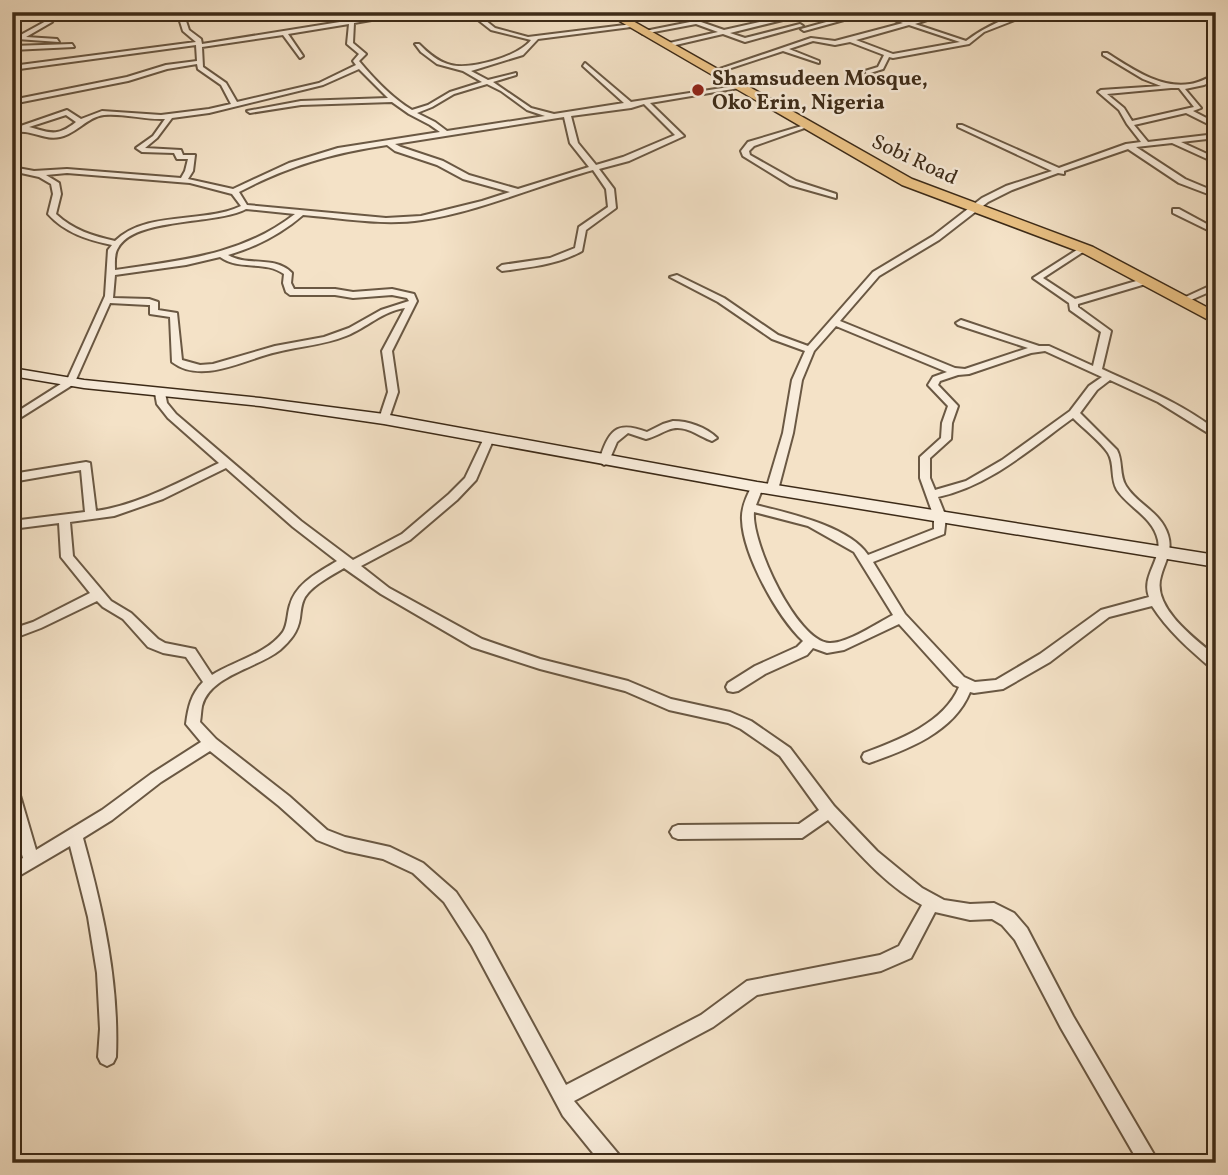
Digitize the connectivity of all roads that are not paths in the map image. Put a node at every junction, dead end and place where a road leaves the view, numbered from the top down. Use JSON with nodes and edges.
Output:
{"nodes":[{"id":1,"x":55,"y":12,"type":"edge"},
{"id":2,"x":180,"y":12,"type":"edge"},
{"id":3,"x":339,"y":12,"type":"edge"},
{"id":4,"x":415,"y":12,"type":"edge"},
{"id":5,"x":471,"y":12,"type":"edge"},
{"id":6,"x":609,"y":12,"type":"edge"},
{"id":7,"x":706,"y":12,"type":"edge"},
{"id":8,"x":870,"y":12,"type":"edge"},
{"id":9,"x":875,"y":12,"type":"edge"},
{"id":10,"x":1032,"y":12,"type":"edge"},
{"id":11,"x":1206,"y":12,"type":"edge"},
{"id":12,"x":1002,"y":13,"type":"edge"},
{"id":13,"x":798,"y":14,"type":"edge"},
{"id":14,"x":1017,"y":17,"type":"junction"},
{"id":15,"x":925,"y":19,"type":"dead end"},
{"id":16,"x":1216,"y":19,"type":"edge"},
{"id":17,"x":348,"y":21,"type":"junction"},
{"id":18,"x":696,"y":22,"type":"junction"},
{"id":19,"x":906,"y":24,"type":"junction"},
{"id":20,"x":637,"y":28,"type":"junction"},
{"id":21,"x":802,"y":28,"type":"junction"},
{"id":22,"x":720,"y":32,"type":"junction"},
{"id":23,"x":285,"y":33,"type":"junction"},
{"id":24,"x":535,"y":39,"type":"junction"},
{"id":25,"x":813,"y":39,"type":"junction"},
{"id":26,"x":849,"y":40,"type":"junction"},
{"id":27,"x":57,"y":41,"type":"dead end"},
{"id":28,"x":967,"y":43,"type":"junction"},
{"id":29,"x":200,"y":44,"type":"junction"},
{"id":30,"x":667,"y":45,"type":"junction"},
{"id":31,"x":72,"y":46,"type":"dead end"},
{"id":32,"x":417,"y":46,"type":"dead end"},
{"id":33,"x":12,"y":48,"type":"edge"},
{"id":34,"x":783,"y":48,"type":"junction"},
{"id":35,"x":1105,"y":54,"type":"dead end"},
{"id":36,"x":887,"y":55,"type":"junction"},
{"id":37,"x":300,"y":56,"type":"dead end"},
{"id":38,"x":199,"y":62,"type":"junction"},
{"id":39,"x":817,"y":62,"type":"dead end"},
{"id":40,"x":585,"y":65,"type":"dead end"},
{"id":41,"x":359,"y":66,"type":"junction"},
{"id":42,"x":12,"y":68,"type":"edge"},
{"id":43,"x":467,"y":69,"type":"junction"},
{"id":44,"x":714,"y":72,"type":"junction"},
{"id":45,"x":867,"y":72,"type":"dead end"},
{"id":46,"x":514,"y":74,"type":"dead end"},
{"id":47,"x":1216,"y":76,"type":"edge"},
{"id":48,"x":483,"y":82,"type":"junction"},
{"id":49,"x":1171,"y":86,"type":"junction"},
{"id":50,"x":742,"y":88,"type":"junction"},
{"id":51,"x":1182,"y":89,"type":"junction"},
{"id":52,"x":392,"y":100,"type":"junction"},
{"id":53,"x":12,"y":102,"type":"edge"},
{"id":54,"x":235,"y":104,"type":"junction"},
{"id":55,"x":647,"y":104,"type":"junction"},
{"id":56,"x":631,"y":106,"type":"junction"},
{"id":57,"x":250,"y":111,"type":"dead end"},
{"id":58,"x":1189,"y":112,"type":"junction"},
{"id":59,"x":411,"y":113,"type":"junction"},
{"id":60,"x":567,"y":115,"type":"junction"},
{"id":61,"x":170,"y":116,"type":"junction"},
{"id":62,"x":556,"y":117,"type":"junction"},
{"id":63,"x":80,"y":122,"type":"junction"},
{"id":64,"x":1130,"y":124,"type":"junction"},
{"id":65,"x":807,"y":125,"type":"junction"},
{"id":66,"x":960,"y":126,"type":"dead end"},
{"id":67,"x":1216,"y":126,"type":"edge"},
{"id":68,"x":22,"y":128,"type":"junction"},
{"id":69,"x":12,"y":131,"type":"edge"},
{"id":70,"x":446,"y":134,"type":"junction"},
{"id":71,"x":1216,"y":135,"type":"edge"},
{"id":72,"x":1184,"y":140,"type":"junction"},
{"id":73,"x":1174,"y":142,"type":"junction"},
{"id":74,"x":389,"y":143,"type":"junction"},
{"id":75,"x":1216,"y":143,"type":"edge"},
{"id":76,"x":1146,"y":144,"type":"junction"},
{"id":77,"x":1129,"y":146,"type":"junction"},
{"id":78,"x":1216,"y":161,"type":"edge"},
{"id":79,"x":594,"y":168,"type":"junction"},
{"id":80,"x":12,"y":169,"type":"edge"},
{"id":81,"x":1061,"y":172,"type":"junction"},
{"id":82,"x":36,"y":173,"type":"junction"},
{"id":83,"x":183,"y":180,"type":"junction"},
{"id":84,"x":1216,"y":185,"type":"edge"},
{"id":85,"x":1200,"y":189,"type":"junction"},
{"id":86,"x":516,"y":191,"type":"junction"},
{"id":87,"x":235,"y":192,"type":"junction"},
{"id":88,"x":833,"y":195,"type":"dead end"},
{"id":89,"x":1216,"y":195,"type":"edge"},
{"id":90,"x":244,"y":207,"type":"junction"},
{"id":91,"x":975,"y":208,"type":"junction"},
{"id":92,"x":1177,"y":211,"type":"dead end"},
{"id":93,"x":300,"y":214,"type":"junction"},
{"id":94,"x":1216,"y":232,"type":"edge"},
{"id":95,"x":116,"y":243,"type":"junction"},
{"id":96,"x":1083,"y":248,"type":"junction"},
{"id":97,"x":221,"y":254,"type":"junction"},
{"id":98,"x":502,"y":268,"type":"dead end"},
{"id":99,"x":111,"y":273,"type":"junction"},
{"id":100,"x":674,"y":276,"type":"dead end"},
{"id":101,"x":1146,"y":281,"type":"junction"},
{"id":102,"x":1216,"y":286,"type":"edge"},
{"id":103,"x":108,"y":300,"type":"junction"},
{"id":104,"x":1181,"y":301,"type":"junction"},
{"id":105,"x":1074,"y":302,"type":"junction"},
{"id":106,"x":411,"y":305,"type":"junction"},
{"id":107,"x":1216,"y":319,"type":"edge"},
{"id":108,"x":834,"y":321,"type":"junction"},
{"id":109,"x":961,"y":323,"type":"dead end"},
{"id":110,"x":1039,"y":348,"type":"junction"},
{"id":111,"x":810,"y":350,"type":"junction"},
{"id":112,"x":1097,"y":370,"type":"junction"},
{"id":113,"x":12,"y":372,"type":"edge"},
{"id":114,"x":956,"y":372,"type":"junction"},
{"id":115,"x":1109,"y":376,"type":"junction"},
{"id":116,"x":71,"y":382,"type":"junction"},
{"id":117,"x":160,"y":393,"type":"junction"},
{"id":118,"x":1074,"y":413,"type":"junction"},
{"id":119,"x":384,"y":419,"type":"junction"},
{"id":120,"x":12,"y":420,"type":"edge"},
{"id":121,"x":1216,"y":435,"type":"edge"},
{"id":122,"x":489,"y":438,"type":"junction"},
{"id":123,"x":712,"y":438,"type":"dead end"},
{"id":124,"x":604,"y":461,"type":"junction"},
{"id":125,"x":226,"y":464,"type":"junction"},
{"id":126,"x":12,"y":478,"type":"edge"},
{"id":127,"x":764,"y":488,"type":"junction"},
{"id":128,"x":930,"y":495,"type":"junction"},
{"id":129,"x":749,"y":507,"type":"junction"},
{"id":130,"x":91,"y":516,"type":"junction"},
{"id":131,"x":940,"y":517,"type":"junction"},
{"id":132,"x":64,"y":520,"type":"junction"},
{"id":133,"x":12,"y":525,"type":"edge"},
{"id":134,"x":1166,"y":553,"type":"junction"},
{"id":135,"x":866,"y":560,"type":"junction"},
{"id":136,"x":1216,"y":561,"type":"edge"},
{"id":137,"x":347,"y":564,"type":"junction"},
{"id":138,"x":99,"y":594,"type":"junction"},
{"id":139,"x":1156,"y":600,"type":"junction"},
{"id":140,"x":901,"y":617,"type":"junction"},
{"id":141,"x":12,"y":634,"type":"edge"},
{"id":142,"x":810,"y":642,"type":"junction"},
{"id":143,"x":1216,"y":664,"type":"edge"},
{"id":144,"x":209,"y":681,"type":"junction"},
{"id":145,"x":967,"y":686,"type":"junction"},
{"id":146,"x":733,"y":687,"type":"dead end"},
{"id":147,"x":211,"y":743,"type":"junction"},
{"id":148,"x":869,"y":757,"type":"dead end"},
{"id":149,"x":12,"y":792,"type":"edge"},
{"id":150,"x":829,"y":811,"type":"junction"},
{"id":151,"x":678,"y":832,"type":"dead end"},
{"id":152,"x":75,"y":835,"type":"junction"},
{"id":153,"x":31,"y":861,"type":"junction"},
{"id":154,"x":12,"y":873,"type":"edge"},
{"id":155,"x":932,"y":902,"type":"junction"},
{"id":156,"x":107,"y":1057,"type":"dead end"},
{"id":157,"x":562,"y":1097,"type":"junction"},
{"id":158,"x":613,"y":1163,"type":"edge"},
{"id":159,"x":1150,"y":1163,"type":"edge"}],
"edges":[{"from":1,"to":27,"type":"street"},
{"from":2,"to":29,"type":"street"},
{"from":3,"to":17,"type":"street"},
{"from":4,"to":17,"type":"street"},
{"from":5,"to":24,"type":"street"},
{"from":6,"to":20,"type":"highway","name":"Sobi Road"},
{"from":7,"to":18,"type":"street"},
{"from":8,"to":21,"type":"street"},
{"from":9,"to":19,"type":"street"},
{"from":10,"to":14,"type":"street"},
{"from":11,"to":16,"type":"street"},
{"from":12,"to":14,"type":"street"},
{"from":13,"to":21,"type":"street"},
{"from":13,"to":22,"type":"street"},
{"from":14,"to":28,"type":"street"},
{"from":15,"to":19,"type":"street"},
{"from":17,"to":23,"type":"street"},
{"from":17,"to":41,"type":"street"},
{"from":18,"to":20,"type":"street"},
{"from":18,"to":22,"type":"street"},
{"from":19,"to":26,"type":"street"},
{"from":19,"to":28,"type":"street"},
{"from":20,"to":24,"type":"street"},
{"from":20,"to":30,"type":"highway","name":"Sobi Road"},
{"from":21,"to":22,"type":"street"},
{"from":21,"to":25,"type":"street"},
{"from":22,"to":30,"type":"street"},
{"from":23,"to":29,"type":"street"},
{"from":23,"to":37,"type":"street"},
{"from":24,"to":43,"type":"street"},
{"from":25,"to":26,"type":"street"},
{"from":25,"to":34,"type":"street"},
{"from":26,"to":36,"type":"street"},
{"from":28,"to":36,"type":"street"},
{"from":29,"to":38,"type":"street"},
{"from":29,"to":42,"type":"street"},
{"from":30,"to":44,"type":"highway","name":"Sobi Road"},
{"from":31,"to":33,"type":"street"},
{"from":32,"to":43,"type":"street"},
{"from":34,"to":39,"type":"street"},
{"from":34,"to":44,"type":"street"},
{"from":35,"to":49,"type":"street"},
{"from":36,"to":45,"type":"street"},
{"from":38,"to":53,"type":"street"},
{"from":38,"to":54,"type":"street"},
{"from":40,"to":56,"type":"street"},
{"from":41,"to":52,"type":"street"},
{"from":41,"to":54,"type":"street"},
{"from":43,"to":48,"type":"street"},
{"from":44,"to":50,"type":"highway","name":"Sobi Road"},
{"from":46,"to":48,"type":"street"},
{"from":47,"to":51,"type":"street"},
{"from":48,"to":59,"type":"street"},
{"from":48,"to":62,"type":"street"},
{"from":49,"to":51,"type":"street"},
{"from":49,"to":64,"type":"street"},
{"from":50,"to":55,"type":"street"},
{"from":50,"to":65,"type":"highway","name":"Sobi Road"},
{"from":51,"to":58,"type":"street"},
{"from":52,"to":57,"type":"street"},
{"from":52,"to":59,"type":"street"},
{"from":54,"to":61,"type":"street"},
{"from":55,"to":56,"type":"street"},
{"from":55,"to":79,"type":"street"},
{"from":56,"to":60,"type":"street"},
{"from":58,"to":64,"type":"street"},
{"from":58,"to":67,"type":"street"},
{"from":59,"to":70,"type":"street"},
{"from":60,"to":62,"type":"street"},
{"from":60,"to":79,"type":"street"},
{"from":61,"to":63,"type":"street"},
{"from":61,"to":83,"type":"street"},
{"from":62,"to":70,"type":"street"},
{"from":63,"to":68,"type":"street"},
{"from":63,"to":68,"type":"street"},
{"from":64,"to":76,"type":"street"},
{"from":65,"to":88,"type":"street"},
{"from":65,"to":91,"type":"highway","name":"Sobi Road"},
{"from":66,"to":81,"type":"street"},
{"from":68,"to":69,"type":"street"},
{"from":70,"to":74,"type":"street"},
{"from":71,"to":72,"type":"street"},
{"from":72,"to":73,"type":"street"},
{"from":72,"to":75,"type":"street"},
{"from":73,"to":76,"type":"street"},
{"from":73,"to":78,"type":"street"},
{"from":74,"to":86,"type":"street"},
{"from":74,"to":87,"type":"street"},
{"from":76,"to":77,"type":"street"},
{"from":77,"to":81,"type":"street"},
{"from":77,"to":85,"type":"street"},
{"from":79,"to":86,"type":"street"},
{"from":79,"to":98,"type":"street"},
{"from":80,"to":82,"type":"street"},
{"from":81,"to":91,"type":"street"},
{"from":82,"to":83,"type":"street"},
{"from":82,"to":95,"type":"street"},
{"from":83,"to":87,"type":"street"},
{"from":84,"to":85,"type":"street"},
{"from":85,"to":89,"type":"street"},
{"from":86,"to":93,"type":"street"},
{"from":87,"to":90,"type":"street"},
{"from":90,"to":93,"type":"street"},
{"from":90,"to":95,"type":"street"},
{"from":91,"to":96,"type":"highway","name":"Sobi Road"},
{"from":91,"to":108,"type":"street"},
{"from":92,"to":94,"type":"street"},
{"from":93,"to":97,"type":"street"},
{"from":95,"to":99,"type":"street"},
{"from":96,"to":101,"type":"highway","name":"Sobi Road"},
{"from":96,"to":105,"type":"street"},
{"from":97,"to":99,"type":"street"},
{"from":97,"to":106,"type":"street"},
{"from":99,"to":103,"type":"street"},
{"from":100,"to":111,"type":"street"},
{"from":101,"to":104,"type":"highway","name":"Sobi Road"},
{"from":101,"to":105,"type":"street"},
{"from":102,"to":104,"type":"street"},
{"from":103,"to":106,"type":"street"},
{"from":103,"to":116,"type":"street"},
{"from":104,"to":107,"type":"highway","name":"Sobi Road"},
{"from":105,"to":112,"type":"street"},
{"from":106,"to":119,"type":"street"},
{"from":108,"to":111,"type":"street"},
{"from":108,"to":114,"type":"street"},
{"from":109,"to":110,"type":"street"},
{"from":110,"to":112,"type":"street"},
{"from":110,"to":114,"type":"street"},
{"from":111,"to":127,"type":"street"},
{"from":112,"to":115,"type":"street"},
{"from":113,"to":116,"type":"street"},
{"from":114,"to":128,"type":"street"},
{"from":115,"to":118,"type":"street"},
{"from":115,"to":121,"type":"street"},
{"from":116,"to":117,"type":"street"},
{"from":116,"to":120,"type":"street"},
{"from":117,"to":119,"type":"street"},
{"from":117,"to":125,"type":"street"},
{"from":118,"to":128,"type":"street"},
{"from":118,"to":134,"type":"street"},
{"from":119,"to":122,"type":"street"},
{"from":122,"to":124,"type":"street"},
{"from":122,"to":137,"type":"street"},
{"from":123,"to":124,"type":"street"},
{"from":124,"to":127,"type":"street"},
{"from":125,"to":130,"type":"street"},
{"from":125,"to":137,"type":"street"},
{"from":126,"to":130,"type":"street"},
{"from":127,"to":129,"type":"street"},
{"from":127,"to":131,"type":"street"},
{"from":128,"to":131,"type":"street"},
{"from":129,"to":135,"type":"street"},
{"from":129,"to":142,"type":"street"},
{"from":130,"to":132,"type":"street"},
{"from":131,"to":134,"type":"street"},
{"from":131,"to":135,"type":"street"},
{"from":132,"to":133,"type":"street"},
{"from":132,"to":138,"type":"street"},
{"from":134,"to":136,"type":"street"},
{"from":134,"to":139,"type":"street"},
{"from":135,"to":140,"type":"street"},
{"from":137,"to":144,"type":"street"},
{"from":137,"to":150,"type":"street"},
{"from":138,"to":141,"type":"street"},
{"from":138,"to":144,"type":"street"},
{"from":139,"to":143,"type":"street"},
{"from":139,"to":145,"type":"street"},
{"from":140,"to":142,"type":"street"},
{"from":140,"to":145,"type":"street"},
{"from":142,"to":146,"type":"street"},
{"from":144,"to":147,"type":"street"},
{"from":145,"to":148,"type":"street"},
{"from":147,"to":152,"type":"street"},
{"from":147,"to":157,"type":"street"},
{"from":149,"to":153,"type":"street"},
{"from":150,"to":151,"type":"street"},
{"from":150,"to":155,"type":"street"},
{"from":152,"to":153,"type":"street"},
{"from":152,"to":156,"type":"street"},
{"from":153,"to":154,"type":"street"},
{"from":155,"to":157,"type":"street"},
{"from":155,"to":159,"type":"street"},
{"from":157,"to":158,"type":"street"}]}
